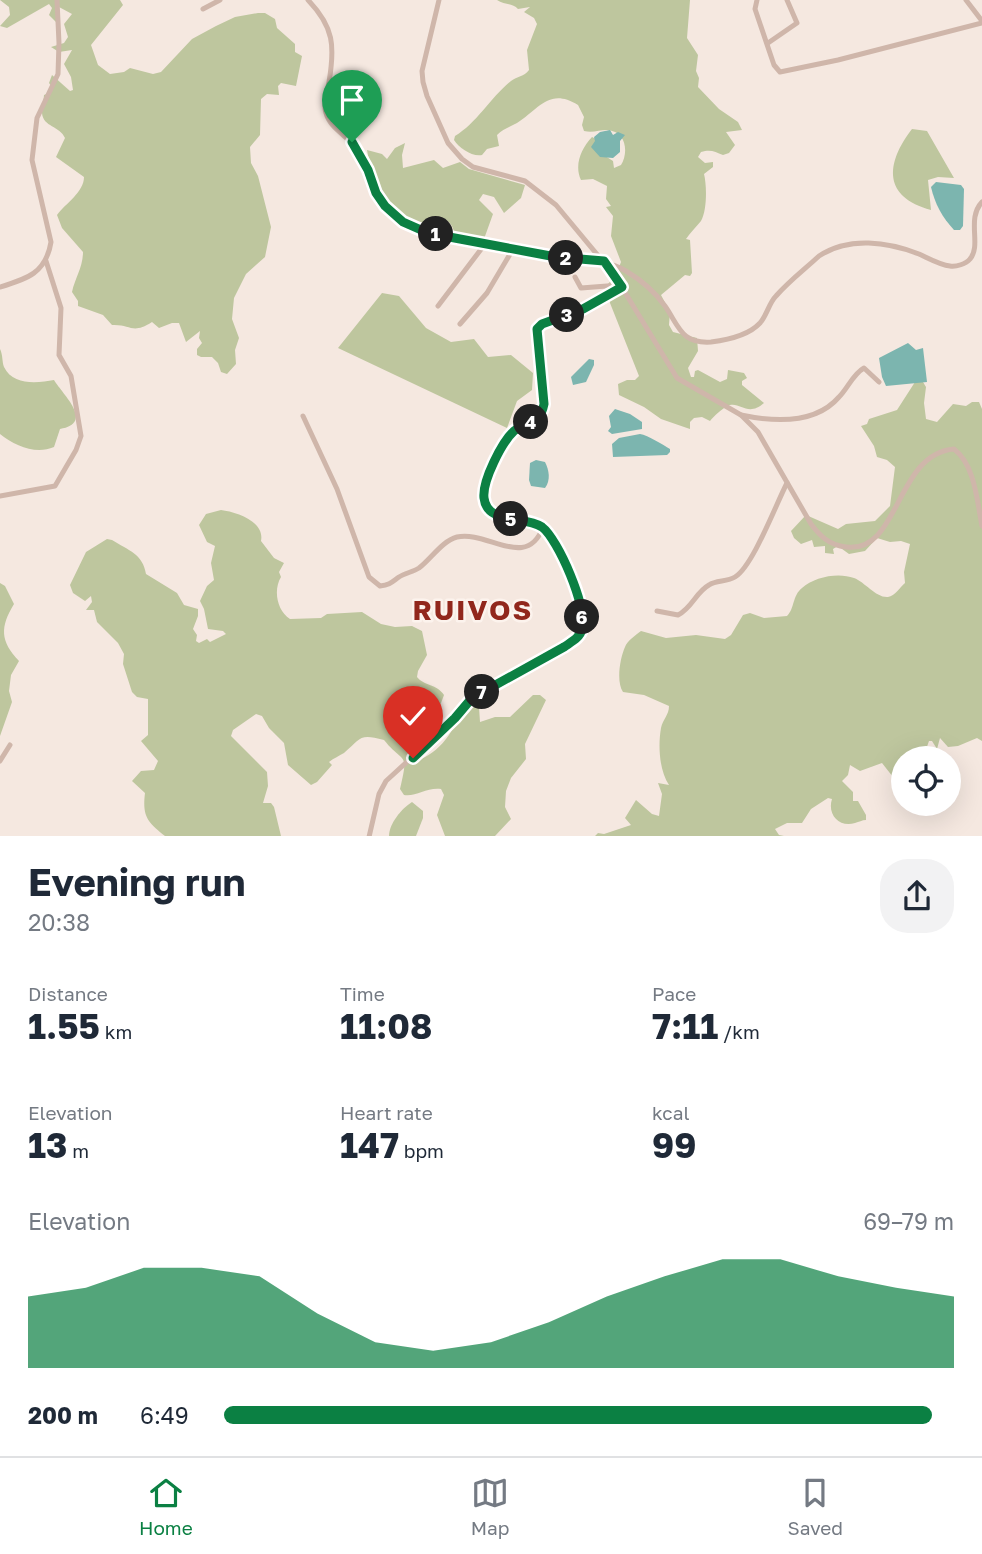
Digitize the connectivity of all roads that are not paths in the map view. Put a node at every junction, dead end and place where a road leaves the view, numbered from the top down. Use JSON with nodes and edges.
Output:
{"nodes":[{"id":1,"x":57,"y":0,"type":"edge"},
{"id":2,"x":220,"y":0,"type":"edge"},
{"id":3,"x":308,"y":0,"type":"edge"},
{"id":4,"x":439,"y":0,"type":"edge"},
{"id":5,"x":757,"y":0,"type":"edge"},
{"id":6,"x":787,"y":0,"type":"edge"},
{"id":7,"x":966,"y":0,"type":"edge"},
{"id":8,"x":203,"y":9,"type":"dead end"},
{"id":9,"x":982,"y":22,"type":"edge"},
{"id":10,"x":768,"y":43,"type":"junction"},
{"id":11,"x":982,"y":202,"type":"edge"},
{"id":12,"x":485,"y":244,"type":"junction"},
{"id":13,"x":513,"y":249,"type":"junction"},
{"id":14,"x":46,"y":261,"type":"junction"},
{"id":15,"x":604,"y":261,"type":"junction"},
{"id":16,"x":575,"y":277,"type":"dead end"},
{"id":17,"x":621,"y":286,"type":"junction"},
{"id":18,"x":0,"y":287,"type":"edge"},
{"id":19,"x":438,"y":306,"type":"dead end"},
{"id":20,"x":460,"y":324,"type":"dead end"},
{"id":21,"x":879,"y":382,"type":"dead end"},
{"id":22,"x":741,"y":415,"type":"junction"},
{"id":23,"x":303,"y":416,"type":"dead end"},
{"id":24,"x":787,"y":482,"type":"junction"},
{"id":25,"x":0,"y":496,"type":"edge"},
{"id":26,"x":982,"y":526,"type":"edge"},
{"id":27,"x":543,"y":527,"type":"junction"},
{"id":28,"x":657,"y":611,"type":"dead end"},
{"id":29,"x":10,"y":744,"type":"dead end"},
{"id":30,"x":0,"y":761,"type":"edge"},
{"id":31,"x":369,"y":836,"type":"edge"}],
"edges":[{"from":1,"to":14,"type":"street"},
{"from":2,"to":8,"type":"street"},
{"from":3,"to":12,"type":"street"},
{"from":4,"to":15,"type":"street"},
{"from":5,"to":10,"type":"street"},
{"from":6,"to":10,"type":"street"},
{"from":7,"to":9,"type":"street"},
{"from":9,"to":10,"type":"street"},
{"from":11,"to":15,"type":"street"},
{"from":12,"to":13,"type":"street"},
{"from":12,"to":19,"type":"street"},
{"from":13,"to":15,"type":"street"},
{"from":13,"to":20,"type":"street"},
{"from":14,"to":18,"type":"street"},
{"from":14,"to":25,"type":"street"},
{"from":15,"to":17,"type":"street"},
{"from":16,"to":17,"type":"street"},
{"from":17,"to":22,"type":"street"},
{"from":17,"to":27,"type":"street"},
{"from":21,"to":22,"type":"street"},
{"from":22,"to":24,"type":"street"},
{"from":23,"to":27,"type":"street"},
{"from":24,"to":26,"type":"street"},
{"from":24,"to":28,"type":"street"},
{"from":27,"to":31,"type":"street"},
{"from":29,"to":30,"type":"street"}]}
